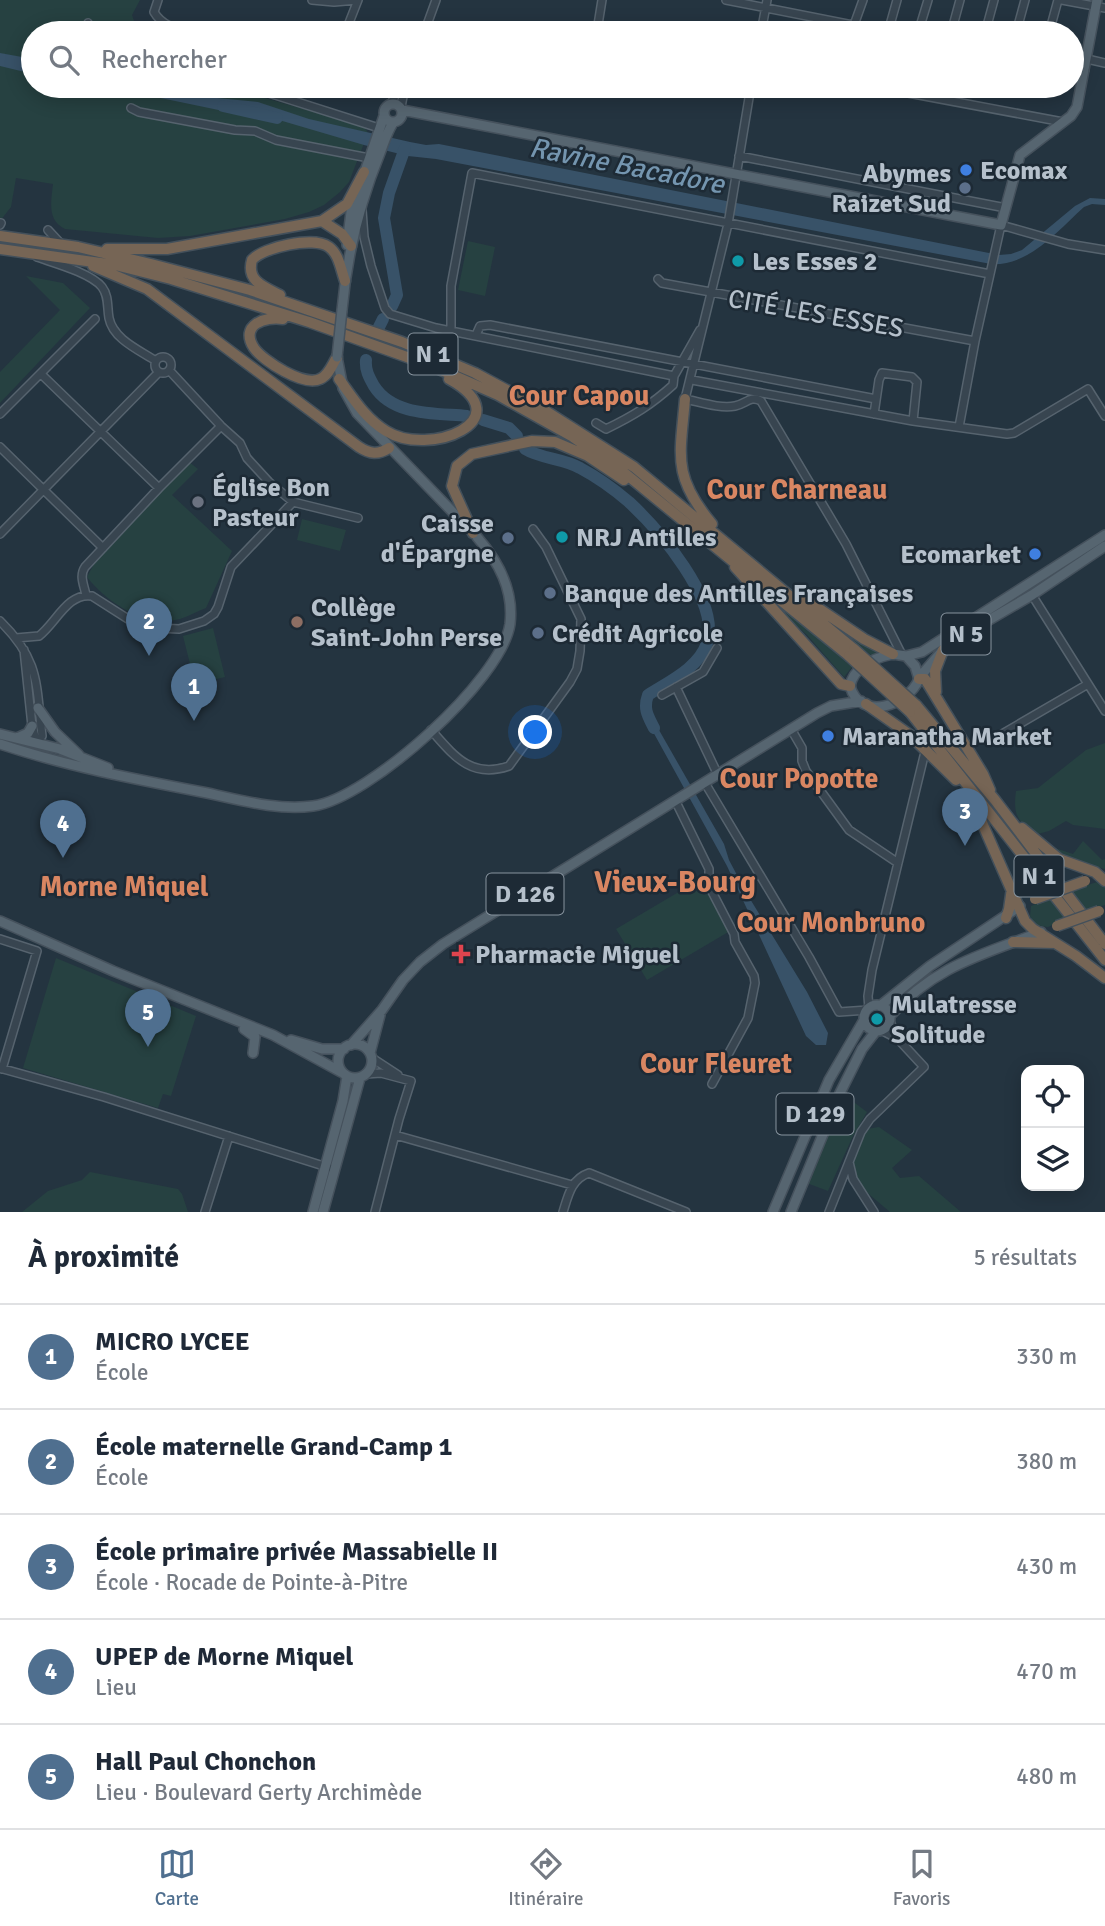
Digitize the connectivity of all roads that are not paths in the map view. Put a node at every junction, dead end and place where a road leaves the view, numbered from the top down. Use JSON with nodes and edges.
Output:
{"nodes":[{"id":1,"x":158,"y":0,"type":"edge"},
{"id":2,"x":312,"y":0,"type":"edge"},
{"id":3,"x":358,"y":0,"type":"edge"},
{"id":4,"x":436,"y":0,"type":"edge"},
{"id":5,"x":601,"y":0,"type":"edge"},
{"id":6,"x":726,"y":0,"type":"edge"},
{"id":7,"x":863,"y":0,"type":"edge"},
{"id":8,"x":897,"y":0,"type":"edge"},
{"id":9,"x":928,"y":0,"type":"edge"},
{"id":10,"x":960,"y":0,"type":"edge"},
{"id":11,"x":994,"y":0,"type":"edge"},
{"id":12,"x":1025,"y":0,"type":"edge"},
{"id":13,"x":1060,"y":0,"type":"edge"},
{"id":14,"x":767,"y":4,"type":"edge"},
{"id":15,"x":1099,"y":5,"type":"edge"},
{"id":16,"x":162,"y":21,"type":"edge"},
{"id":17,"x":350,"y":21,"type":"edge"},
{"id":18,"x":428,"y":21,"type":"edge"},
{"id":19,"x":598,"y":21,"type":"edge"},
{"id":20,"x":837,"y":21,"type":"edge"},
{"id":21,"x":855,"y":21,"type":"edge"},
{"id":22,"x":893,"y":21,"type":"edge"},
{"id":23,"x":922,"y":21,"type":"edge"},
{"id":24,"x":954,"y":21,"type":"edge"},
{"id":25,"x":988,"y":21,"type":"edge"},
{"id":26,"x":1019,"y":21,"type":"edge"},
{"id":27,"x":1053,"y":21,"type":"edge"},
{"id":28,"x":1087,"y":59,"type":"junction"},
{"id":29,"x":1105,"y":63,"type":"edge"},
{"id":30,"x":1085,"y":70,"type":"joint"},
{"id":31,"x":1084,"y":75,"type":"edge"},
{"id":32,"x":300,"y":98,"type":"edge"},
{"id":33,"x":395,"y":98,"type":"edge"},
{"id":34,"x":398,"y":98,"type":"edge"},
{"id":35,"x":749,"y":98,"type":"edge"},
{"id":36,"x":935,"y":98,"type":"edge"},
{"id":37,"x":1079,"y":98,"type":"edge"},
{"id":38,"x":391,"y":104,"type":"joint"},
{"id":39,"x":131,"y":108,"type":"dead end"},
{"id":40,"x":392,"y":119,"type":"junction"},
{"id":41,"x":1063,"y":122,"type":"junction"},
{"id":42,"x":373,"y":154,"type":"junction"},
{"id":43,"x":739,"y":156,"type":"junction"},
{"id":44,"x":364,"y":172,"type":"junction"},
{"id":45,"x":737,"y":174,"type":"junction"},
{"id":46,"x":361,"y":203,"type":"junction"},
{"id":47,"x":1006,"y":208,"type":"junction"},
{"id":48,"x":321,"y":221,"type":"junction"},
{"id":49,"x":728,"y":221,"type":"junction"},
{"id":50,"x":1001,"y":225,"type":"junction"},
{"id":51,"x":48,"y":230,"type":"dead end"},
{"id":52,"x":0,"y":236,"type":"edge"},
{"id":53,"x":349,"y":242,"type":"junction"},
{"id":54,"x":61,"y":244,"type":"junction"},
{"id":55,"x":78,"y":247,"type":"junction"},
{"id":56,"x":0,"y":249,"type":"edge"},
{"id":57,"x":1105,"y":250,"type":"edge"},
{"id":58,"x":20,"y":251,"type":"junction"},
{"id":59,"x":70,"y":258,"type":"junction"},
{"id":60,"x":990,"y":272,"type":"junction"},
{"id":61,"x":658,"y":279,"type":"dead end"},
{"id":62,"x":345,"y":281,"type":"junction"},
{"id":63,"x":712,"y":294,"type":"junction"},
{"id":64,"x":318,"y":313,"type":"junction"},
{"id":65,"x":95,"y":320,"type":"dead end"},
{"id":66,"x":309,"y":322,"type":"junction"},
{"id":67,"x":704,"y":324,"type":"junction"},
{"id":68,"x":451,"y":331,"type":"junction"},
{"id":69,"x":477,"y":335,"type":"junction"},
{"id":70,"x":975,"y":341,"type":"junction"},
{"id":71,"x":337,"y":358,"type":"junction"},
{"id":72,"x":412,"y":358,"type":"junction"},
{"id":73,"x":156,"y":361,"type":"junction"},
{"id":74,"x":680,"y":363,"type":"junction"},
{"id":75,"x":694,"y":366,"type":"junction"},
{"id":76,"x":169,"y":370,"type":"junction"},
{"id":77,"x":159,"y":372,"type":"junction"},
{"id":78,"x":41,"y":374,"type":"junction"},
{"id":79,"x":674,"y":376,"type":"junction"},
{"id":80,"x":340,"y":379,"type":"junction"},
{"id":81,"x":692,"y":380,"type":"junction"},
{"id":82,"x":673,"y":385,"type":"junction"},
{"id":83,"x":685,"y":399,"type":"junction"},
{"id":84,"x":876,"y":400,"type":"junction"},
{"id":85,"x":0,"y":414,"type":"edge"},
{"id":86,"x":874,"y":414,"type":"junction"},
{"id":87,"x":1105,"y":416,"type":"edge"},
{"id":88,"x":913,"y":421,"type":"junction"},
{"id":89,"x":596,"y":423,"type":"dead end"},
{"id":90,"x":221,"y":426,"type":"junction"},
{"id":91,"x":959,"y":427,"type":"junction"},
{"id":92,"x":101,"y":431,"type":"junction"},
{"id":93,"x":0,"y":447,"type":"edge"},
{"id":94,"x":389,"y":448,"type":"junction"},
{"id":95,"x":159,"y":488,"type":"junction"},
{"id":96,"x":43,"y":490,"type":"junction"},
{"id":97,"x":293,"y":502,"type":"junction"},
{"id":98,"x":663,"y":504,"type":"junction"},
{"id":99,"x":706,"y":516,"type":"junction"},
{"id":100,"x":358,"y":518,"type":"dead end"},
{"id":101,"x":533,"y":529,"type":"dead end"},
{"id":102,"x":0,"y":534,"type":"edge"},
{"id":103,"x":475,"y":535,"type":"junction"},
{"id":104,"x":1105,"y":535,"type":"edge"},
{"id":105,"x":716,"y":546,"type":"junction"},
{"id":106,"x":1105,"y":546,"type":"edge"},
{"id":107,"x":733,"y":547,"type":"junction"},
{"id":108,"x":103,"y":548,"type":"junction"},
{"id":109,"x":743,"y":555,"type":"junction"},
{"id":110,"x":782,"y":583,"type":"junction"},
{"id":111,"x":86,"y":595,"type":"junction"},
{"id":112,"x":1032,"y":595,"type":"junction"},
{"id":113,"x":0,"y":621,"type":"edge"},
{"id":114,"x":16,"y":638,"type":"junction"},
{"id":115,"x":23,"y":646,"type":"junction"},
{"id":116,"x":718,"y":648,"type":"dead end"},
{"id":117,"x":943,"y":650,"type":"junction"},
{"id":118,"x":852,"y":652,"type":"junction"},
{"id":119,"x":900,"y":655,"type":"junction"},
{"id":120,"x":919,"y":677,"type":"junction"},
{"id":121,"x":1088,"y":684,"type":"junction"},
{"id":122,"x":676,"y":687,"type":"junction"},
{"id":123,"x":850,"y":688,"type":"junction"},
{"id":124,"x":662,"y":695,"type":"dead end"},
{"id":125,"x":937,"y":696,"type":"junction"},
{"id":126,"x":863,"y":702,"type":"junction"},
{"id":127,"x":831,"y":706,"type":"junction"},
{"id":128,"x":38,"y":708,"type":"junction"},
{"id":129,"x":913,"y":708,"type":"junction"},
{"id":130,"x":1105,"y":711,"type":"edge"},
{"id":131,"x":32,"y":726,"type":"junction"},
{"id":132,"x":791,"y":729,"type":"junction"},
{"id":133,"x":431,"y":730,"type":"junction"},
{"id":134,"x":0,"y":734,"type":"edge"},
{"id":135,"x":1002,"y":734,"type":"dead end"},
{"id":136,"x":15,"y":743,"type":"junction"},
{"id":137,"x":37,"y":743,"type":"junction"},
{"id":138,"x":0,"y":744,"type":"edge"},
{"id":139,"x":924,"y":757,"type":"dead end"},
{"id":140,"x":50,"y":759,"type":"junction"},
{"id":141,"x":83,"y":759,"type":"junction"},
{"id":142,"x":949,"y":772,"type":"junction"},
{"id":143,"x":718,"y":775,"type":"junction"},
{"id":144,"x":962,"y":779,"type":"junction"},
{"id":145,"x":163,"y":784,"type":"junction"},
{"id":146,"x":701,"y":785,"type":"junction"},
{"id":147,"x":989,"y":788,"type":"junction"},
{"id":148,"x":973,"y":793,"type":"junction"},
{"id":149,"x":679,"y":798,"type":"junction"},
{"id":150,"x":995,"y":800,"type":"junction"},
{"id":151,"x":978,"y":809,"type":"junction"},
{"id":152,"x":1002,"y":809,"type":"junction"},
{"id":153,"x":1012,"y":819,"type":"junction"},
{"id":154,"x":898,"y":863,"type":"junction"},
{"id":155,"x":1103,"y":877,"type":"edge"},
{"id":156,"x":1012,"y":888,"type":"junction"},
{"id":157,"x":1020,"y":906,"type":"junction"},
{"id":158,"x":1102,"y":910,"type":"edge"},
{"id":159,"x":1006,"y":918,"type":"junction"},
{"id":160,"x":0,"y":921,"type":"edge"},
{"id":161,"x":1041,"y":932,"type":"junction"},
{"id":162,"x":0,"y":939,"type":"edge"},
{"id":163,"x":1013,"y":942,"type":"junction"},
{"id":164,"x":1059,"y":944,"type":"junction"},
{"id":165,"x":1105,"y":944,"type":"edge"},
{"id":166,"x":1105,"y":960,"type":"edge"},
{"id":167,"x":1105,"y":978,"type":"edge"},
{"id":168,"x":189,"y":1002,"type":"junction"},
{"id":169,"x":870,"y":1009,"type":"junction"},
{"id":170,"x":382,"y":1010,"type":"junction"},
{"id":171,"x":890,"y":1018,"type":"junction"},
{"id":172,"x":878,"y":1031,"type":"junction"},
{"id":173,"x":272,"y":1035,"type":"junction"},
{"id":174,"x":899,"y":1040,"type":"junction"},
{"id":175,"x":348,"y":1047,"type":"junction"},
{"id":176,"x":253,"y":1053,"type":"dead end"},
{"id":177,"x":371,"y":1056,"type":"junction"},
{"id":178,"x":1,"y":1068,"type":"edge"},
{"id":179,"x":344,"y":1074,"type":"junction"},
{"id":180,"x":363,"y":1076,"type":"junction"},
{"id":181,"x":402,"y":1077,"type":"junction"},
{"id":182,"x":712,"y":1084,"type":"dead end"},
{"id":183,"x":395,"y":1135,"type":"junction"},
{"id":184,"x":229,"y":1136,"type":"junction"},
{"id":185,"x":849,"y":1161,"type":"junction"},
{"id":186,"x":330,"y":1168,"type":"junction"},
{"id":187,"x":572,"y":1185,"type":"junction"},
{"id":188,"x":205,"y":1212,"type":"edge"},
{"id":189,"x":313,"y":1212,"type":"edge"},
{"id":190,"x":323,"y":1212,"type":"edge"},
{"id":191,"x":375,"y":1212,"type":"edge"},
{"id":192,"x":563,"y":1212,"type":"edge"},
{"id":193,"x":686,"y":1212,"type":"edge"},
{"id":194,"x":773,"y":1212,"type":"edge"},
{"id":195,"x":791,"y":1212,"type":"edge"},
{"id":196,"x":829,"y":1212,"type":"edge"},
{"id":197,"x":874,"y":1212,"type":"edge"}],
"edges":[{"from":1,"to":16,"type":"street"},
{"from":2,"to":3,"type":"street"},
{"from":3,"to":17,"type":"street"},
{"from":4,"to":18,"type":"street"},
{"from":5,"to":19,"type":"street"},
{"from":6,"to":14,"type":"street"},
{"from":7,"to":21,"type":"street"},
{"from":8,"to":22,"type":"street"},
{"from":9,"to":23,"type":"street"},
{"from":10,"to":24,"type":"street"},
{"from":11,"to":25,"type":"street"},
{"from":12,"to":26,"type":"street"},
{"from":13,"to":15,"type":"street"},
{"from":13,"to":27,"type":"street"},
{"from":14,"to":20,"type":"street"},
{"from":15,"to":28,"type":"main road"},
{"from":28,"to":29,"type":"street"},
{"from":28,"to":30,"type":"main road"},
{"from":30,"to":31,"type":"main road"},
{"from":32,"to":40,"type":"street"},
{"from":33,"to":38,"type":"street"},
{"from":34,"to":40,"type":"street"},
{"from":35,"to":43,"type":"street"},
{"from":36,"to":41,"type":"street"},
{"from":37,"to":41,"type":"main road"},
{"from":38,"to":40,"type":"main road"},
{"from":39,"to":42,"type":"street"},
{"from":40,"to":42,"type":"main road"},
{"from":40,"to":45,"type":"main road"},
{"from":41,"to":47,"type":"main road"},
{"from":42,"to":44,"type":"main road"},
{"from":42,"to":46,"type":"main road"},
{"from":43,"to":45,"type":"street"},
{"from":43,"to":47,"type":"street"},
{"from":44,"to":48,"type":"highway"},
{"from":44,"to":53,"type":"main road"},
{"from":45,"to":49,"type":"street"},
{"from":45,"to":50,"type":"main road"},
{"from":46,"to":53,"type":"main road"},
{"from":46,"to":68,"type":"street"},
{"from":47,"to":50,"type":"main road"},
{"from":48,"to":53,"type":"highway"},
{"from":48,"to":55,"type":"highway"},
{"from":49,"to":60,"type":"street"},
{"from":49,"to":63,"type":"street"},
{"from":49,"to":68,"type":"street"},
{"from":50,"to":57,"type":"street"},
{"from":50,"to":60,"type":"street"},
{"from":51,"to":54,"type":"street"},
{"from":52,"to":54,"type":"highway","number":"N 1"},
{"from":53,"to":62,"type":"main road"},
{"from":54,"to":55,"type":"highway","number":"N 1"},
{"from":55,"to":64,"type":"highway","number":"N 1"},
{"from":56,"to":58,"type":"highway","number":"N 1"},
{"from":58,"to":59,"type":"highway","number":"N 1"},
{"from":58,"to":73,"type":"street"},
{"from":59,"to":66,"type":"highway","number":"N 1"},
{"from":59,"to":94,"type":"highway"},
{"from":60,"to":70,"type":"street"},
{"from":61,"to":63,"type":"street","name":"CITÉ LES ESSES"},
{"from":62,"to":64,"type":"highway"},
{"from":62,"to":71,"type":"main road","bridge":true},
{"from":63,"to":67,"type":"street"},
{"from":63,"to":70,"type":"street","name":"CITÉ LES ESSES"},
{"from":64,"to":107,"type":"highway","number":"N 1"},
{"from":65,"to":78,"type":"street"},
{"from":66,"to":71,"type":"highway"},
{"from":66,"to":72,"type":"highway","number":"N 1"},
{"from":67,"to":74,"type":"street"},
{"from":67,"to":75,"type":"street"},
{"from":68,"to":69,"type":"street"},
{"from":69,"to":74,"type":"street"},
{"from":69,"to":79,"type":"street"},
{"from":70,"to":91,"type":"street"},
{"from":71,"to":80,"type":"main road"},
{"from":72,"to":80,"type":"highway"},
{"from":72,"to":98,"type":"highway","number":"N 1"},
{"from":73,"to":76,"type":"street"},
{"from":73,"to":77,"type":"street"},
{"from":74,"to":75,"type":"street"},
{"from":74,"to":79,"type":"street"},
{"from":75,"to":81,"type":"street"},
{"from":75,"to":84,"type":"street"},
{"from":76,"to":77,"type":"street"},
{"from":76,"to":90,"type":"street"},
{"from":77,"to":92,"type":"street"},
{"from":78,"to":85,"type":"street"},
{"from":78,"to":92,"type":"street"},
{"from":79,"to":82,"type":"street"},
{"from":80,"to":94,"type":"main road"},
{"from":81,"to":83,"type":"street"},
{"from":81,"to":86,"type":"street"},
{"from":82,"to":83,"type":"street"},
{"from":82,"to":89,"type":"street"},
{"from":83,"to":99,"type":"highway"},
{"from":83,"to":119,"type":"street"},
{"from":84,"to":86,"type":"street","name":"CITÉ LES ESSES"},
{"from":84,"to":88,"type":"street","name":"CITÉ LES ESSES"},
{"from":86,"to":88,"type":"street"},
{"from":87,"to":91,"type":"street"},
{"from":88,"to":91,"type":"street"},
{"from":90,"to":95,"type":"street"},
{"from":90,"to":97,"type":"street"},
{"from":92,"to":95,"type":"street"},
{"from":92,"to":96,"type":"street"},
{"from":93,"to":96,"type":"street"},
{"from":94,"to":103,"type":"main road"},
{"from":95,"to":108,"type":"street"},
{"from":96,"to":102,"type":"street"},
{"from":96,"to":108,"type":"street"},
{"from":97,"to":100,"type":"street"},
{"from":97,"to":111,"type":"street"},
{"from":98,"to":103,"type":"highway"},
{"from":98,"to":105,"type":"highway","number":"N 1"},
{"from":99,"to":107,"type":"highway"},
{"from":99,"to":110,"type":"highway"},
{"from":101,"to":133,"type":"street"},
{"from":103,"to":133,"type":"main road"},
{"from":104,"to":119,"type":"main road","number":"N 5"},
{"from":105,"to":118,"type":"highway","number":"N 1"},
{"from":105,"to":123,"type":"highway"},
{"from":106,"to":112,"type":"main road","number":"N 5"},
{"from":107,"to":109,"type":"highway","number":"N 1"},
{"from":108,"to":111,"type":"street"},
{"from":109,"to":110,"type":"highway"},
{"from":109,"to":118,"type":"highway","number":"N 1"},
{"from":110,"to":119,"type":"highway"},
{"from":111,"to":114,"type":"street"},
{"from":112,"to":117,"type":"main road","number":"N 5"},
{"from":112,"to":121,"type":"street"},
{"from":113,"to":114,"type":"street"},
{"from":114,"to":115,"type":"street"},
{"from":115,"to":128,"type":"street"},
{"from":115,"to":131,"type":"street"},
{"from":116,"to":122,"type":"street"},
{"from":117,"to":120,"type":"main road","number":"N 5"},
{"from":117,"to":125,"type":"highway"},
{"from":118,"to":129,"type":"highway","number":"N 1","bridge":true},
{"from":119,"to":120,"type":"main road"},
{"from":119,"to":123,"type":"main road"},
{"from":120,"to":125,"type":"highway"},
{"from":120,"to":126,"type":"main road"},
{"from":121,"to":130,"type":"street"},
{"from":121,"to":135,"type":"street"},
{"from":122,"to":124,"type":"street"},
{"from":122,"to":143,"type":"street"},
{"from":123,"to":126,"type":"main road"},
{"from":123,"to":127,"type":"main road","number":"D 126"},
{"from":125,"to":147,"type":"highway"},
{"from":126,"to":127,"type":"main road","number":"D 126"},
{"from":126,"to":142,"type":"highway"},
{"from":127,"to":132,"type":"main road","number":"D 126"},
{"from":128,"to":137,"type":"street"},
{"from":128,"to":141,"type":"main road"},
{"from":129,"to":144,"type":"highway","number":"N 1"},
{"from":129,"to":150,"type":"highway","number":"N 1"},
{"from":131,"to":136,"type":"main road"},
{"from":131,"to":137,"type":"street"},
{"from":132,"to":143,"type":"main road","number":"D 126"},
{"from":132,"to":154,"type":"street"},
{"from":133,"to":145,"type":"main road"},
{"from":134,"to":136,"type":"main road"},
{"from":136,"to":137,"type":"main road"},
{"from":136,"to":138,"type":"main road"},
{"from":136,"to":140,"type":"main road"},
{"from":137,"to":140,"type":"main road"},
{"from":137,"to":141,"type":"main road"},
{"from":139,"to":154,"type":"street"},
{"from":140,"to":145,"type":"main road"},
{"from":141,"to":145,"type":"main road"},
{"from":142,"to":144,"type":"highway"},
{"from":142,"to":151,"type":"highway"},
{"from":143,"to":146,"type":"main road","number":"D 126"},
{"from":144,"to":148,"type":"highway","number":"N 1"},
{"from":146,"to":149,"type":"main road","number":"D 126"},
{"from":146,"to":169,"type":"street"},
{"from":147,"to":150,"type":"highway"},
{"from":147,"to":153,"type":"highway"},
{"from":148,"to":151,"type":"highway"},
{"from":148,"to":166,"type":"highway","number":"N 1"},
{"from":149,"to":170,"type":"main road","number":"D 126"},
{"from":149,"to":182,"type":"street"},
{"from":150,"to":152,"type":"highway","number":"N 1"},
{"from":151,"to":156,"type":"highway"},
{"from":152,"to":153,"type":"highway"},
{"from":152,"to":165,"type":"highway","number":"N 1"},
{"from":153,"to":155,"type":"highway"},
{"from":154,"to":169,"type":"street"},
{"from":155,"to":157,"type":"highway","bridge":true},
{"from":156,"to":157,"type":"highway"},
{"from":156,"to":159,"type":"highway"},
{"from":157,"to":159,"type":"main road","number":"D 129"},
{"from":157,"to":161,"type":"highway"},
{"from":158,"to":161,"type":"highway","bridge":true},
{"from":159,"to":169,"type":"main road","number":"D 129"},
{"from":160,"to":168,"type":"main road"},
{"from":161,"to":163,"type":"main road","number":"D 129"},
{"from":161,"to":164,"type":"highway"},
{"from":162,"to":178,"type":"street"},
{"from":163,"to":164,"type":"highway"},
{"from":163,"to":171,"type":"main road","number":"D 129"},
{"from":164,"to":167,"type":"highway"},
{"from":168,"to":173,"type":"main road"},
{"from":168,"to":176,"type":"main road"},
{"from":169,"to":171,"type":"main road"},
{"from":169,"to":172,"type":"main road"},
{"from":169,"to":194,"type":"main road","number":"D 129"},
{"from":170,"to":175,"type":"main road","number":"D 126"},
{"from":170,"to":177,"type":"main road","number":"D 126"},
{"from":171,"to":172,"type":"main road","number":"D 129"},
{"from":171,"to":174,"type":"street"},
{"from":172,"to":174,"type":"street"},
{"from":172,"to":195,"type":"main road","number":"D 129"},
{"from":173,"to":175,"type":"main road"},
{"from":173,"to":179,"type":"main road"},
{"from":174,"to":185,"type":"street"},
{"from":175,"to":177,"type":"main road"},
{"from":175,"to":179,"type":"main road"},
{"from":177,"to":180,"type":"main road"},
{"from":177,"to":181,"type":"street"},
{"from":178,"to":184,"type":"street"},
{"from":179,"to":180,"type":"main road"},
{"from":179,"to":186,"type":"main road"},
{"from":180,"to":181,"type":"street"},
{"from":180,"to":186,"type":"main road"},
{"from":181,"to":183,"type":"street"},
{"from":183,"to":187,"type":"street"},
{"from":183,"to":191,"type":"street"},
{"from":184,"to":186,"type":"street"},
{"from":184,"to":188,"type":"street"},
{"from":185,"to":196,"type":"street"},
{"from":185,"to":197,"type":"street"},
{"from":186,"to":189,"type":"main road"},
{"from":186,"to":190,"type":"main road"},
{"from":187,"to":192,"type":"street"},
{"from":187,"to":193,"type":"street"}]}
